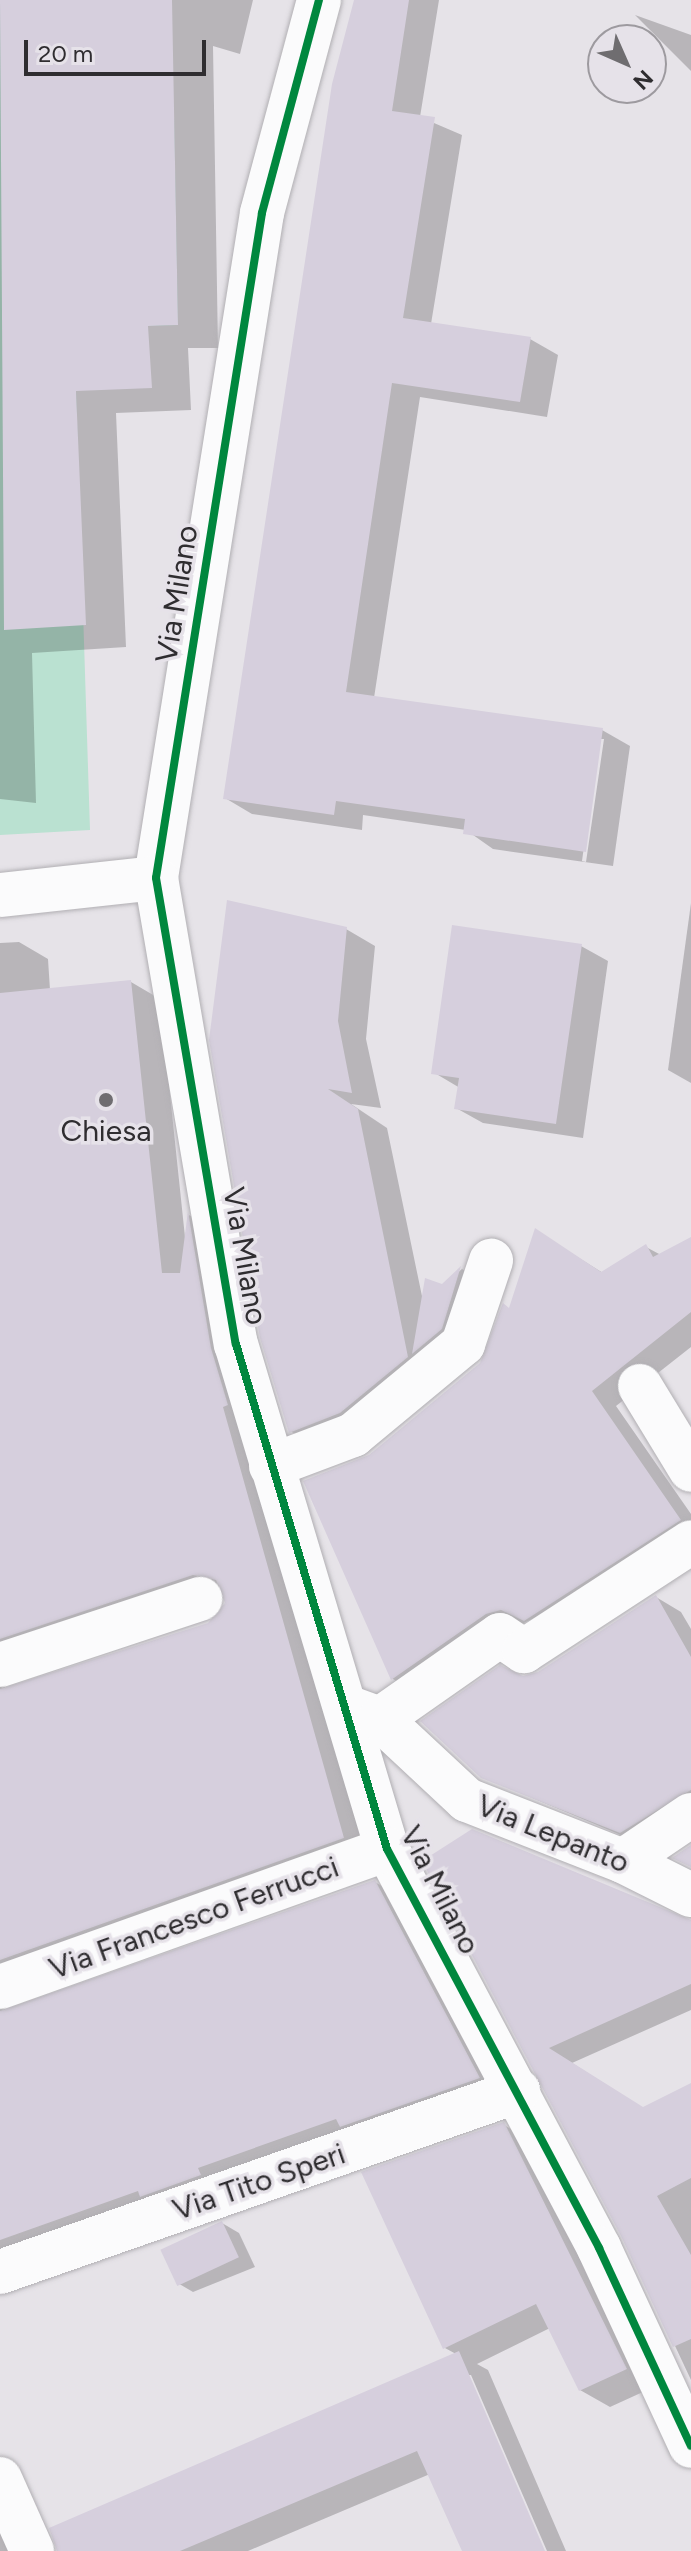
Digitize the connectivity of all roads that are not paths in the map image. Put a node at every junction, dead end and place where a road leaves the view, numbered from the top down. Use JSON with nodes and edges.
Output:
{"nodes":[{"id":1,"x":319,"y":0,"type":"edge"},
{"id":2,"x":156,"y":878,"type":"junction"},
{"id":3,"x":0,"y":895,"type":"edge"},
{"id":4,"x":491,"y":1261,"type":"dead end"},
{"id":5,"x":640,"y":1386,"type":"dead end"},
{"id":6,"x":271,"y":1466,"type":"junction"},
{"id":7,"x":691,"y":1470,"type":"edge"},
{"id":8,"x":691,"y":1542,"type":"edge"},
{"id":9,"x":200,"y":1599,"type":"dead end"},
{"id":10,"x":0,"y":1665,"type":"edge"},
{"id":11,"x":363,"y":1713,"type":"junction"},
{"id":12,"x":691,"y":1815,"type":"edge"},
{"id":13,"x":387,"y":1849,"type":"junction"},
{"id":14,"x":623,"y":1861,"type":"junction"},
{"id":15,"x":691,"y":1895,"type":"edge"},
{"id":16,"x":0,"y":1987,"type":"edge"},
{"id":17,"x":518,"y":2091,"type":"junction"},
{"id":18,"x":0,"y":2272,"type":"edge"},
{"id":19,"x":691,"y":2446,"type":"edge"},
{"id":20,"x":0,"y":2479,"type":"edge"},
{"id":21,"x":32,"y":2551,"type":"edge"}],
"edges":[{"from":1,"to":2,"type":"street","name":"Via Milano"},
{"from":2,"to":3,"type":"street"},
{"from":2,"to":6,"type":"street","name":"Via Milano"},
{"from":4,"to":6,"type":"street"},
{"from":5,"to":7,"type":"street"},
{"from":6,"to":11,"type":"street","name":"Via Milano"},
{"from":8,"to":11,"type":"street"},
{"from":9,"to":10,"type":"street"},
{"from":11,"to":13,"type":"street","name":"Via Milano"},
{"from":11,"to":14,"type":"street","name":"Via Lepanto"},
{"from":12,"to":14,"type":"street"},
{"from":13,"to":16,"type":"street","name":"Via Francesco Ferrucci"},
{"from":13,"to":17,"type":"street","name":"Via Milano"},
{"from":14,"to":15,"type":"street","name":"Via Lepanto"},
{"from":17,"to":18,"type":"street","name":"Via Tito Speri"},
{"from":17,"to":19,"type":"street","name":"Via Milano"},
{"from":20,"to":21,"type":"street"}]}
